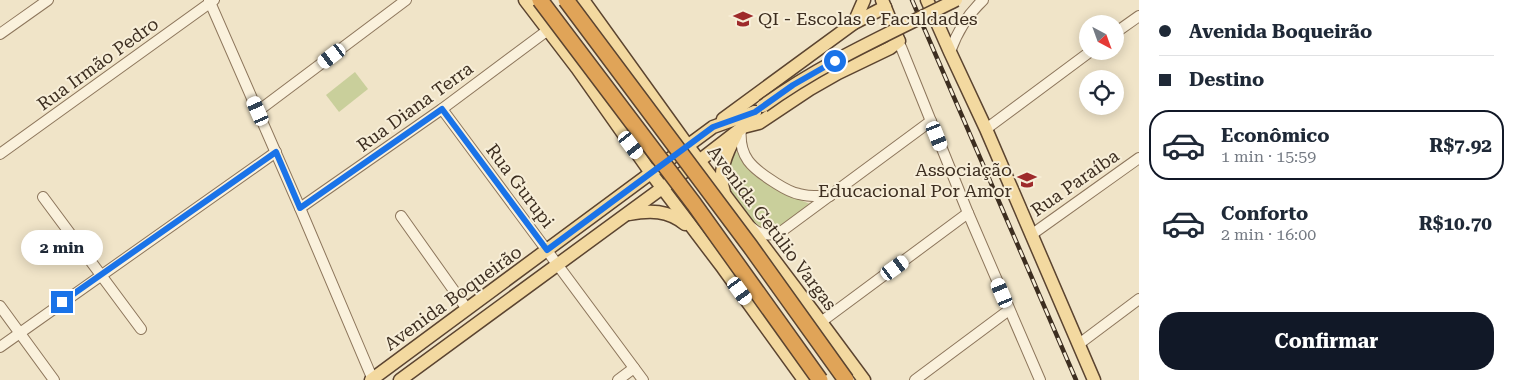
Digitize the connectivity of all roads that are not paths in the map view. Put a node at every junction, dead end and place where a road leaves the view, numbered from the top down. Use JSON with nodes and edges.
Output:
{"nodes":[{"id":1,"x":48,"y":0,"type":"edge"},
{"id":2,"x":406,"y":0,"type":"edge"},
{"id":3,"x":526,"y":0,"type":"edge"},
{"id":4,"x":540,"y":0,"type":"edge"},
{"id":5,"x":566,"y":0,"type":"edge"},
{"id":6,"x":583,"y":0,"type":"edge"},
{"id":7,"x":864,"y":0,"type":"edge"},
{"id":8,"x":927,"y":0,"type":"edge"},
{"id":9,"x":956,"y":0,"type":"edge"},
{"id":10,"x":983,"y":0,"type":"edge"},
{"id":11,"x":211,"y":1,"type":"edge"},
{"id":12,"x":884,"y":4,"type":"edge"},
{"id":13,"x":1139,"y":16,"type":"edge"},
{"id":14,"x":854,"y":23,"type":"junction"},
{"id":15,"x":1124,"y":27,"type":"edge"},
{"id":16,"x":548,"y":30,"type":"junction"},
{"id":17,"x":0,"y":34,"type":"edge"},
{"id":18,"x":897,"y":45,"type":"junction"},
{"id":19,"x":950,"y":52,"type":"junction"},
{"id":20,"x":1079,"y":60,"type":"edge"},
{"id":21,"x":651,"y":96,"type":"junction"},
{"id":22,"x":442,"y":109,"type":"junction"},
{"id":23,"x":759,"y":109,"type":"junction"},
{"id":24,"x":258,"y":111,"type":"junction"},
{"id":25,"x":931,"y":121,"type":"junction"},
{"id":26,"x":614,"y":123,"type":"junction"},
{"id":27,"x":675,"y":129,"type":"junction"},
{"id":28,"x":710,"y":129,"type":"junction"},
{"id":29,"x":741,"y":129,"type":"junction"},
{"id":30,"x":986,"y":129,"type":"junction"},
{"id":31,"x":688,"y":146,"type":"junction"},
{"id":32,"x":276,"y":152,"type":"junction"},
{"id":33,"x":0,"y":154,"type":"edge"},
{"id":34,"x":639,"y":156,"type":"junction"},
{"id":35,"x":1139,"y":158,"type":"edge"},
{"id":36,"x":700,"y":161,"type":"junction"},
{"id":37,"x":651,"y":173,"type":"junction"},
{"id":38,"x":633,"y":186,"type":"junction"},
{"id":39,"x":663,"y":188,"type":"junction"},
{"id":40,"x":725,"y":194,"type":"junction"},
{"id":41,"x":830,"y":196,"type":"junction"},
{"id":42,"x":43,"y":197,"type":"dead end"},
{"id":43,"x":300,"y":208,"type":"junction"},
{"id":44,"x":735,"y":209,"type":"junction"},
{"id":45,"x":968,"y":214,"type":"junction"},
{"id":46,"x":626,"y":215,"type":"junction"},
{"id":47,"x":401,"y":216,"type":"dead end"},
{"id":48,"x":748,"y":225,"type":"junction"},
{"id":49,"x":1031,"y":234,"type":"junction"},
{"id":50,"x":698,"y":236,"type":"junction"},
{"id":51,"x":547,"y":250,"type":"junction"},
{"id":52,"x":558,"y":264,"type":"junction"},
{"id":53,"x":100,"y":276,"type":"junction"},
{"id":54,"x":1139,"y":299,"type":"edge"},
{"id":55,"x":0,"y":306,"type":"edge"},
{"id":56,"x":467,"y":309,"type":"junction"},
{"id":57,"x":1010,"y":310,"type":"junction"},
{"id":58,"x":821,"y":322,"type":"junction"},
{"id":59,"x":141,"y":329,"type":"dead end"},
{"id":60,"x":20,"y":333,"type":"junction"},
{"id":61,"x":1079,"y":344,"type":"junction"},
{"id":62,"x":0,"y":346,"type":"edge"},
{"id":63,"x":634,"y":368,"type":"junction"},
{"id":64,"x":54,"y":380,"type":"edge"},
{"id":65,"x":372,"y":380,"type":"edge"},
{"id":66,"x":400,"y":380,"type":"edge"},
{"id":67,"x":618,"y":380,"type":"edge"},
{"id":68,"x":642,"y":380,"type":"edge"},
{"id":69,"x":804,"y":380,"type":"edge"},
{"id":70,"x":820,"y":380,"type":"edge"},
{"id":71,"x":846,"y":380,"type":"edge"},
{"id":72,"x":864,"y":380,"type":"edge"},
{"id":73,"x":915,"y":380,"type":"edge"},
{"id":74,"x":1040,"y":380,"type":"edge"},
{"id":75,"x":1094,"y":380,"type":"edge"}],
"edges":[{"from":1,"to":17,"type":"street"},
{"from":2,"to":24,"type":"street"},
{"from":3,"to":16,"type":"main road"},
{"from":4,"to":70,"type":"highway","bridge":true},
{"from":5,"to":71,"type":"highway","bridge":true},
{"from":6,"to":21,"type":"main road","name":"Avenida Getúlio Vargas"},
{"from":7,"to":14,"type":"main road"},
{"from":8,"to":19,"type":"main road"},
{"from":9,"to":23,"type":"main road","name":"Avenida Boqueirão","bridge":true},
{"from":10,"to":19,"type":"street"},
{"from":11,"to":24,"type":"street"},
{"from":11,"to":33,"type":"street","name":"Rua Irmão Pedro"},
{"from":12,"to":14,"type":"main road"},
{"from":12,"to":18,"type":"main road"},
{"from":13,"to":15,"type":"street"},
{"from":14,"to":28,"type":"main road"},
{"from":16,"to":22,"type":"street","name":"Rua Diana Terra"},
{"from":16,"to":26,"type":"main road"},
{"from":18,"to":25,"type":"street"},
{"from":18,"to":29,"type":"main road"},
{"from":19,"to":30,"type":"main road"},
{"from":20,"to":30,"type":"street"},
{"from":21,"to":26,"type":"main road"},
{"from":21,"to":27,"type":"main road","name":"Avenida Getúlio Vargas"},
{"from":22,"to":43,"type":"street","name":"Rua Diana Terra"},
{"from":22,"to":51,"type":"street","name":"Rua Gurupi"},
{"from":23,"to":28,"type":"main road","name":"Avenida Boqueirão"},
{"from":23,"to":29,"type":"main road","name":"Avenida Boqueirão"},
{"from":24,"to":32,"type":"street"},
{"from":25,"to":41,"type":"street"},
{"from":25,"to":45,"type":"street"},
{"from":26,"to":34,"type":"main road"},
{"from":27,"to":28,"type":"main road"},
{"from":27,"to":31,"type":"main road","name":"Avenida Getúlio Vargas"},
{"from":28,"to":31,"type":"main road","name":"Avenida Boqueirão"},
{"from":29,"to":36,"type":"main road","name":"Avenida Boqueirão"},
{"from":29,"to":40,"type":"main road"},
{"from":29,"to":41,"type":"street"},
{"from":30,"to":49,"type":"main road"},
{"from":31,"to":36,"type":"main road","name":"Avenida Getúlio Vargas"},
{"from":31,"to":37,"type":"main road","name":"Avenida Boqueirão"},
{"from":32,"to":43,"type":"street"},
{"from":32,"to":53,"type":"street"},
{"from":34,"to":37,"type":"main road"},
{"from":34,"to":38,"type":"main road"},
{"from":35,"to":49,"type":"street","name":"Rua Paraíba"},
{"from":36,"to":39,"type":"main road","name":"Avenida Boqueirão"},
{"from":36,"to":40,"type":"main road","name":"Avenida Getúlio Vargas"},
{"from":37,"to":38,"type":"main road","name":"Avenida Boqueirão"},
{"from":37,"to":39,"type":"main road"},
{"from":38,"to":51,"type":"main road","name":"Avenida Boqueirão"},
{"from":39,"to":46,"type":"main road","name":"Avenida Boqueirão"},
{"from":39,"to":50,"type":"main road"},
{"from":40,"to":44,"type":"main road","name":"Avenida Getúlio Vargas"},
{"from":41,"to":48,"type":"street"},
{"from":42,"to":53,"type":"street"},
{"from":43,"to":65,"type":"street"},
{"from":44,"to":48,"type":"main road","name":"Avenida Getúlio Vargas"},
{"from":44,"to":50,"type":"main road"},
{"from":45,"to":57,"type":"street"},
{"from":45,"to":58,"type":"street"},
{"from":46,"to":50,"type":"main road"},
{"from":46,"to":52,"type":"main road","name":"Avenida Boqueirão"},
{"from":47,"to":56,"type":"street"},
{"from":48,"to":58,"type":"main road","name":"Avenida Getúlio Vargas"},
{"from":49,"to":61,"type":"main road"},
{"from":50,"to":69,"type":"main road"},
{"from":51,"to":52,"type":"street","name":"Rua Gurupi"},
{"from":51,"to":56,"type":"main road","name":"Avenida Boqueirão"},
{"from":52,"to":63,"type":"street","name":"Rua Gurupi"},
{"from":52,"to":66,"type":"main road","name":"Avenida Boqueirão"},
{"from":53,"to":59,"type":"street"},
{"from":53,"to":60,"type":"street"},
{"from":54,"to":61,"type":"street"},
{"from":55,"to":60,"type":"street"},
{"from":56,"to":65,"type":"main road","name":"Avenida Boqueirão"},
{"from":57,"to":73,"type":"street"},
{"from":57,"to":74,"type":"street"},
{"from":58,"to":72,"type":"main road","name":"Avenida Getúlio Vargas"},
{"from":60,"to":62,"type":"street"},
{"from":60,"to":64,"type":"street"},
{"from":61,"to":75,"type":"main road"},
{"from":63,"to":67,"type":"street"},
{"from":63,"to":68,"type":"street","name":"Rua Gurupi"}]}
